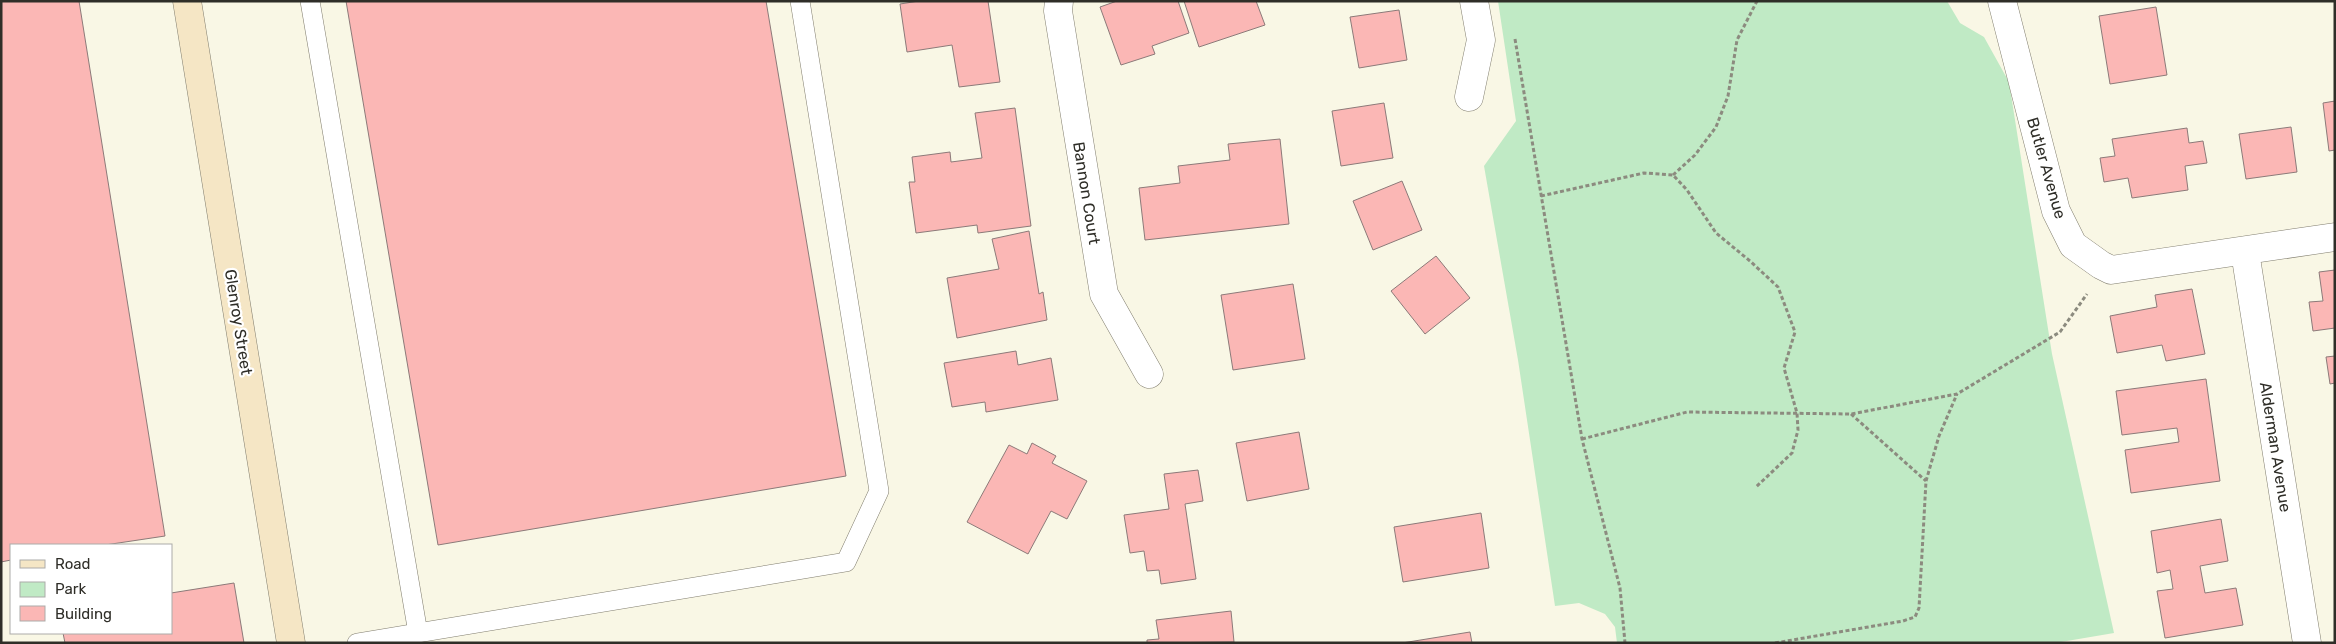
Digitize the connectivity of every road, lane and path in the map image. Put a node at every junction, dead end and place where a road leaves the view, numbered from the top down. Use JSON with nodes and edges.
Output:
{"nodes":[{"id":1,"x":187,"y":1,"type":"edge"},
{"id":2,"x":310,"y":1,"type":"edge"},
{"id":3,"x":800,"y":1,"type":"edge"},
{"id":4,"x":1059,"y":1,"type":"edge"},
{"id":5,"x":1474,"y":1,"type":"edge"},
{"id":6,"x":1757,"y":1,"type":"edge"},
{"id":7,"x":2002,"y":1,"type":"edge"},
{"id":8,"x":1514,"y":30,"type":"dead end"},
{"id":9,"x":1469,"y":97,"type":"dead end"},
{"id":10,"x":1673,"y":175,"type":"junction"},
{"id":11,"x":1541,"y":196,"type":"junction"},
{"id":12,"x":2335,"y":237,"type":"edge"},
{"id":13,"x":2245,"y":252,"type":"junction"},
{"id":14,"x":2101,"y":265,"type":"junction"},
{"id":15,"x":1150,"y":374,"type":"dead end"},
{"id":16,"x":1958,"y":394,"type":"junction"},
{"id":17,"x":1797,"y":413,"type":"junction"},
{"id":18,"x":1851,"y":414,"type":"junction"},
{"id":19,"x":1582,"y":439,"type":"junction"},
{"id":20,"x":1926,"y":481,"type":"junction"},
{"id":21,"x":1756,"y":487,"type":"dead end"},
{"id":22,"x":418,"y":632,"type":"junction"},
{"id":23,"x":291,"y":643,"type":"edge"},
{"id":24,"x":357,"y":643,"type":"edge"},
{"id":25,"x":1625,"y":643,"type":"edge"},
{"id":26,"x":1775,"y":643,"type":"edge"},
{"id":27,"x":2307,"y":643,"type":"edge"}],
"edges":[{"from":1,"to":23,"type":"street","name":"Glenroy Street"},
{"from":2,"to":22,"type":"lane"},
{"from":3,"to":22,"type":"lane"},
{"from":4,"to":15,"type":"street","name":"Bannon Court"},
{"from":5,"to":9,"type":"street"},
{"from":6,"to":10,"type":"path"},
{"from":7,"to":14,"type":"street","name":"Butler Avenue"},
{"from":8,"to":11,"type":"path"},
{"from":10,"to":11,"type":"path"},
{"from":10,"to":17,"type":"path"},
{"from":11,"to":19,"type":"path"},
{"from":12,"to":13,"type":"street","name":"Butler Avenue"},
{"from":13,"to":14,"type":"street","name":"Butler Avenue"},
{"from":13,"to":27,"type":"street","name":"Alderman Avenue"},
{"from":14,"to":16,"type":"path"},
{"from":16,"to":18,"type":"path"},
{"from":16,"to":20,"type":"path"},
{"from":17,"to":18,"type":"path"},
{"from":17,"to":19,"type":"path"},
{"from":17,"to":21,"type":"path"},
{"from":18,"to":20,"type":"path"},
{"from":19,"to":25,"type":"path"},
{"from":20,"to":26,"type":"path"},
{"from":22,"to":24,"type":"lane"}]}
